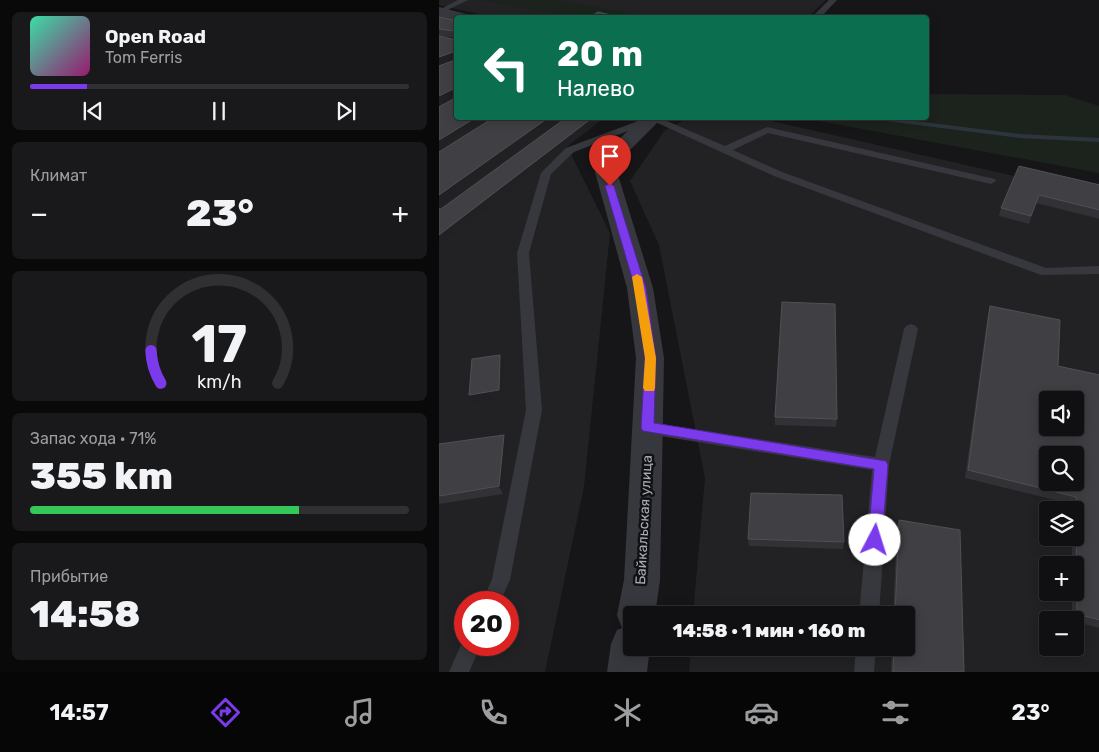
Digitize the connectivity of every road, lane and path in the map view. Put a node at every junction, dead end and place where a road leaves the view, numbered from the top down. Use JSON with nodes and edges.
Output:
{"nodes":[{"id":1,"x":463,"y":0,"type":"edge"},
{"id":2,"x":833,"y":0,"type":"edge"},
{"id":3,"x":439,"y":12,"type":"edge"},
{"id":4,"x":454,"y":15,"type":"edge"},
{"id":5,"x":818,"y":15,"type":"edge"},
{"id":6,"x":646,"y":120,"type":"edge"},
{"id":7,"x":649,"y":120,"type":"edge"},
{"id":8,"x":656,"y":120,"type":"edge"},
{"id":9,"x":725,"y":150,"type":"junction"},
{"id":10,"x":991,"y":181,"type":"dead end"},
{"id":11,"x":1099,"y":270,"type":"edge"},
{"id":12,"x":911,"y":329,"type":"dead end"},
{"id":13,"x":648,"y":428,"type":"junction"},
{"id":14,"x":881,"y":465,"type":"junction"},
{"id":15,"x":496,"y":591,"type":"edge"},
{"id":16,"x":638,"y":606,"type":"edge"},
{"id":17,"x":870,"y":606,"type":"edge"},
{"id":18,"x":466,"y":656,"type":"edge"},
{"id":19,"x":629,"y":656,"type":"edge"},
{"id":20,"x":866,"y":656,"type":"edge"},
{"id":21,"x":459,"y":672,"type":"edge"},
{"id":22,"x":627,"y":672,"type":"edge"},
{"id":23,"x":865,"y":672,"type":"edge"}],
"edges":[{"from":1,"to":3,"type":"lane"},
{"from":2,"to":5,"type":"lane"},
{"from":3,"to":4,"type":"street"},
{"from":6,"to":15,"type":"lane"},
{"from":7,"to":13,"type":"street","name":"Байкальская улица"},
{"from":8,"to":9,"type":"lane"},
{"from":9,"to":10,"type":"lane"},
{"from":9,"to":11,"type":"lane"},
{"from":12,"to":14,"type":"lane"},
{"from":13,"to":14,"type":"lane"},
{"from":13,"to":16,"type":"street","name":"Байкальская улица"},
{"from":14,"to":17,"type":"lane"},
{"from":18,"to":21,"type":"lane"},
{"from":19,"to":22,"type":"street"},
{"from":20,"to":23,"type":"lane"}]}
